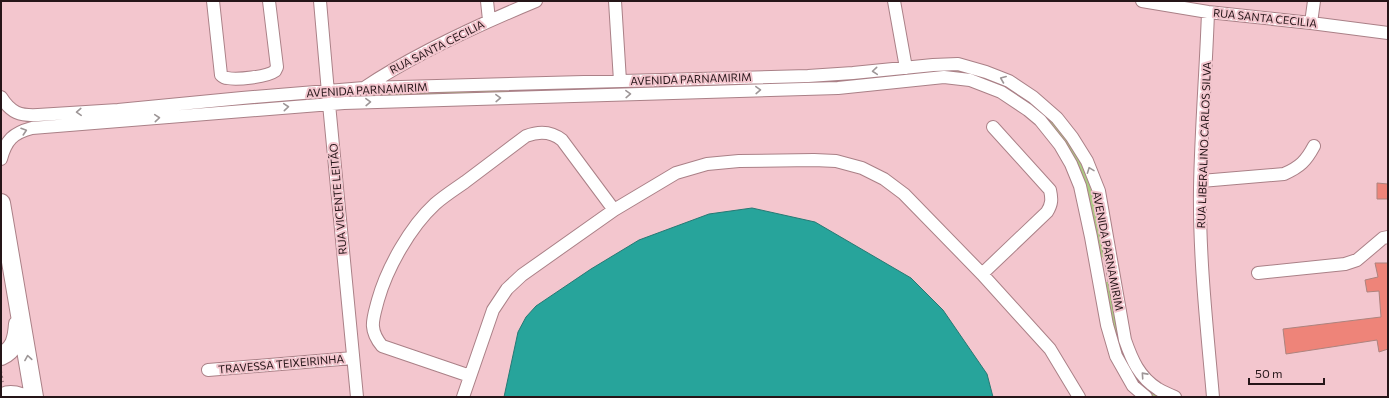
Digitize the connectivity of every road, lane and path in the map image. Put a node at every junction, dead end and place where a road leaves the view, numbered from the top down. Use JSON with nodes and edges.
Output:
{"nodes":[{"id":1,"x":213,"y":1,"type":"edge"},
{"id":2,"x":270,"y":1,"type":"edge"},
{"id":3,"x":320,"y":1,"type":"edge"},
{"id":4,"x":487,"y":1,"type":"edge"},
{"id":5,"x":536,"y":1,"type":"edge"},
{"id":6,"x":615,"y":1,"type":"edge"},
{"id":7,"x":894,"y":1,"type":"edge"},
{"id":8,"x":1142,"y":1,"type":"edge"},
{"id":9,"x":1314,"y":1,"type":"edge"},
{"id":10,"x":1208,"y":12,"type":"junction"},
{"id":11,"x":489,"y":20,"type":"junction"},
{"id":12,"x":1311,"y":23,"type":"junction"},
{"id":13,"x":1388,"y":33,"type":"edge"},
{"id":14,"x":906,"y":68,"type":"junction"},
{"id":15,"x":240,"y":78,"type":"junction"},
{"id":16,"x":620,"y":81,"type":"junction"},
{"id":17,"x":364,"y":88,"type":"junction"},
{"id":18,"x":328,"y":91,"type":"junction"},
{"id":19,"x":1,"y":97,"type":"edge"},
{"id":20,"x":242,"y":98,"type":"junction"},
{"id":21,"x":344,"y":103,"type":"junction"},
{"id":22,"x":329,"y":104,"type":"junction"},
{"id":23,"x":118,"y":116,"type":"junction"},
{"id":24,"x":992,"y":127,"type":"dead end"},
{"id":25,"x":1314,"y":146,"type":"dead end"},
{"id":26,"x":1,"y":159,"type":"edge"},
{"id":27,"x":1200,"y":181,"type":"junction"},
{"id":28,"x":1,"y":203,"type":"edge"},
{"id":29,"x":614,"y":210,"type":"junction"},
{"id":30,"x":1388,"y":237,"type":"edge"},
{"id":31,"x":1112,"y":271,"type":"junction"},
{"id":32,"x":1258,"y":273,"type":"dead end"},
{"id":33,"x":982,"y":274,"type":"junction"},
{"id":34,"x":1098,"y":274,"type":"junction"},
{"id":35,"x":18,"y":308,"type":"junction"},
{"id":36,"x":1,"y":356,"type":"edge"},
{"id":37,"x":353,"y":358,"type":"junction"},
{"id":38,"x":208,"y":370,"type":"dead end"},
{"id":39,"x":470,"y":376,"type":"junction"},
{"id":40,"x":3,"y":397,"type":"edge"},
{"id":41,"x":21,"y":397,"type":"edge"},
{"id":42,"x":34,"y":397,"type":"edge"},
{"id":43,"x":357,"y":397,"type":"edge"},
{"id":44,"x":463,"y":397,"type":"edge"},
{"id":45,"x":1079,"y":397,"type":"edge"},
{"id":46,"x":1146,"y":397,"type":"edge"},
{"id":47,"x":1175,"y":397,"type":"edge"},
{"id":48,"x":1213,"y":397,"type":"edge"}],
"edges":[{"from":1,"to":15,"type":"street"},
{"from":2,"to":15,"type":"street"},
{"from":3,"to":18,"type":"street","name":"RUA VICENTE LEITÃO"},
{"from":4,"to":11,"type":"street"},
{"from":5,"to":11,"type":"street","name":"RUA SANTA CECILIA"},
{"from":6,"to":16,"type":"street"},
{"from":7,"to":14,"type":"street"},
{"from":8,"to":10,"type":"street","name":"RUA SANTA CECILIA"},
{"from":9,"to":12,"type":"street"},
{"from":10,"to":12,"type":"street","name":"RUA SANTA CECILIA"},
{"from":10,"to":27,"type":"street","name":"RUA LIBERALINO CARLOS SILVA"},
{"from":11,"to":17,"type":"street","name":"RUA SANTA CECILIA"},
{"from":12,"to":13,"type":"street","name":"RUA SANTA CECILIA"},
{"from":14,"to":16,"type":"street","name":"AVENIDA PARNAMIRIM","one_way":true},
{"from":31,"to":14,"type":"street","name":"AVENIDA PARNAMIRIM","one_way":true},
{"from":15,"to":20,"type":"street"},
{"from":16,"to":17,"type":"street","name":"AVENIDA PARNAMIRIM"},
{"from":17,"to":18,"type":"street","name":"AVENIDA PARNAMIRIM"},
{"from":17,"to":21,"type":"street","name":"RUA SANTA CECILIA"},
{"from":18,"to":20,"type":"street","name":"AVENIDA PARNAMIRIM"},
{"from":18,"to":22,"type":"street","name":"RUA VICENTE LEITÃO"},
{"from":23,"to":19,"type":"street","name":"AVENIDA PARNAMIRIM","one_way":true},
{"from":20,"to":23,"type":"street","name":"AVENIDA PARNAMIRIM"},
{"from":21,"to":22,"type":"street","name":"AVENIDA PARNAMIRIM"},
{"from":21,"to":34,"type":"street","name":"AVENIDA PARNAMIRIM","one_way":true},
{"from":23,"to":22,"type":"street","name":"AVENIDA PARNAMIRIM","one_way":true},
{"from":22,"to":37,"type":"street","name":"RUA VICENTE LEITÃO"},
{"from":26,"to":23,"type":"street","name":"AVENIDA PARNAMIRIM","one_way":true},
{"from":24,"to":33,"type":"street"},
{"from":25,"to":27,"type":"street"},
{"from":27,"to":48,"type":"street","name":"RUA LIBERALINO CARLOS SILVA"},
{"from":28,"to":35,"type":"highway"},
{"from":29,"to":33,"type":"street"},
{"from":29,"to":39,"type":"street"},
{"from":29,"to":39,"type":"street"},
{"from":30,"to":32,"type":"street"},
{"from":31,"to":34,"type":"street"},
{"from":47,"to":31,"type":"street","name":"AVENIDA PARNAMIRIM","one_way":true},
{"from":33,"to":45,"type":"street"},
{"from":34,"to":46,"type":"street","name":"AVENIDA PARNAMIRIM"},
{"from":35,"to":36,"type":"highway"},
{"from":42,"to":35,"type":"highway","one_way":true},
{"from":37,"to":38,"type":"street","name":"TRAVESSA TEIXEIRINHA"},
{"from":37,"to":43,"type":"street","name":"RUA VICENTE LEITÃO"},
{"from":39,"to":44,"type":"street"},
{"from":40,"to":41,"type":"highway"}]}
